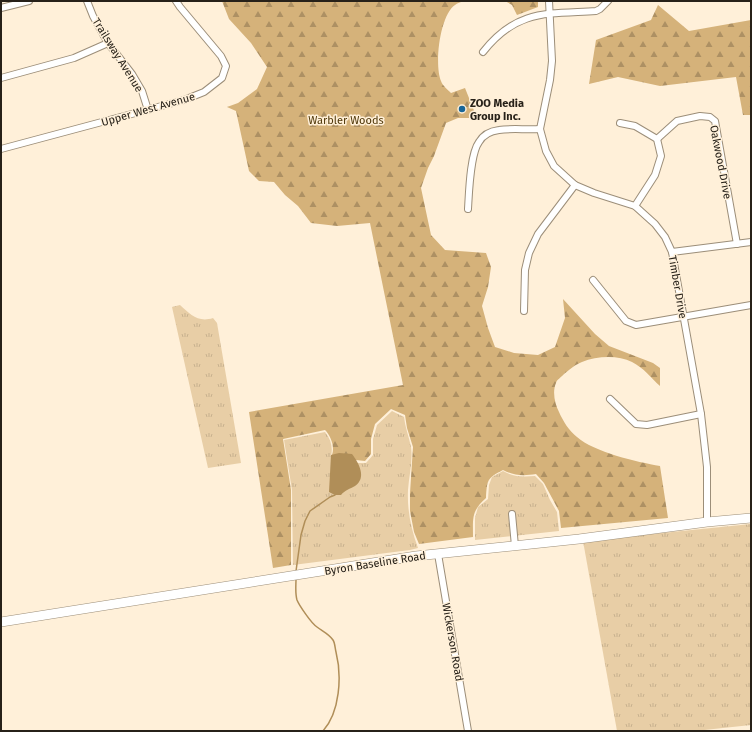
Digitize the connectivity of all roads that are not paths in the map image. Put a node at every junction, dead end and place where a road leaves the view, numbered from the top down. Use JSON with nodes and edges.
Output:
{"nodes":[{"id":1,"x":29,"y":1,"type":"edge"},
{"id":2,"x":87,"y":1,"type":"edge"},
{"id":3,"x":176,"y":1,"type":"edge"},
{"id":4,"x":549,"y":1,"type":"edge"},
{"id":5,"x":608,"y":1,"type":"edge"},
{"id":6,"x":1,"y":8,"type":"edge"},
{"id":7,"x":549,"y":13,"type":"junction"},
{"id":8,"x":108,"y":43,"type":"junction"},
{"id":9,"x":483,"y":52,"type":"dead end"},
{"id":10,"x":1,"y":78,"type":"edge"},
{"id":11,"x":148,"y":110,"type":"junction"},
{"id":12,"x":620,"y":123,"type":"dead end"},
{"id":13,"x":540,"y":129,"type":"junction"},
{"id":14,"x":657,"y":139,"type":"junction"},
{"id":15,"x":1,"y":149,"type":"edge"},
{"id":16,"x":575,"y":185,"type":"junction"},
{"id":17,"x":635,"y":206,"type":"junction"},
{"id":18,"x":468,"y":209,"type":"dead end"},
{"id":19,"x":751,"y":242,"type":"edge"},
{"id":20,"x":737,"y":244,"type":"junction"},
{"id":21,"x":672,"y":252,"type":"junction"},
{"id":22,"x":593,"y":280,"type":"dead end"},
{"id":23,"x":751,"y":305,"type":"edge"},
{"id":24,"x":524,"y":311,"type":"dead end"},
{"id":25,"x":684,"y":316,"type":"junction"},
{"id":26,"x":610,"y":399,"type":"dead end"},
{"id":27,"x":701,"y":414,"type":"junction"},
{"id":28,"x":512,"y":514,"type":"dead end"},
{"id":29,"x":751,"y":518,"type":"edge"},
{"id":30,"x":707,"y":522,"type":"junction"},
{"id":31,"x":515,"y":546,"type":"junction"},
{"id":32,"x":438,"y":554,"type":"junction"},
{"id":33,"x":1,"y":622,"type":"edge"},
{"id":34,"x":468,"y":731,"type":"edge"}],
"edges":[{"from":1,"to":6,"type":"street"},
{"from":2,"to":8,"type":"street","name":"Trailsway Avenue"},
{"from":3,"to":11,"type":"street","name":"Upper West Avenue"},
{"from":4,"to":7,"type":"street","name":"Timber Drive"},
{"from":5,"to":7,"type":"street"},
{"from":7,"to":9,"type":"street"},
{"from":7,"to":13,"type":"street","name":"Timber Drive"},
{"from":8,"to":10,"type":"street"},
{"from":8,"to":11,"type":"street","name":"Trailsway Avenue"},
{"from":11,"to":15,"type":"street","name":"Upper West Avenue"},
{"from":12,"to":14,"type":"street"},
{"from":13,"to":16,"type":"street","name":"Timber Drive"},
{"from":13,"to":18,"type":"street"},
{"from":14,"to":17,"type":"street"},
{"from":14,"to":20,"type":"street","name":"Oakwood Drive"},
{"from":16,"to":17,"type":"street","name":"Timber Drive"},
{"from":16,"to":24,"type":"street"},
{"from":17,"to":21,"type":"street","name":"Timber Drive"},
{"from":19,"to":20,"type":"street"},
{"from":20,"to":21,"type":"street"},
{"from":21,"to":25,"type":"street","name":"Timber Drive"},
{"from":22,"to":25,"type":"street"},
{"from":23,"to":25,"type":"street"},
{"from":25,"to":27,"type":"street","name":"Timber Drive"},
{"from":26,"to":27,"type":"street"},
{"from":27,"to":30,"type":"street","name":"Timber Drive"},
{"from":28,"to":31,"type":"street"},
{"from":29,"to":30,"type":"main road","name":"Byron Baseline Road"},
{"from":30,"to":31,"type":"main road","name":"Byron Baseline Road"},
{"from":31,"to":32,"type":"main road","name":"Byron Baseline Road"},
{"from":32,"to":33,"type":"main road","name":"Byron Baseline Road"},
{"from":32,"to":34,"type":"street","name":"Wickerson Road"}]}
